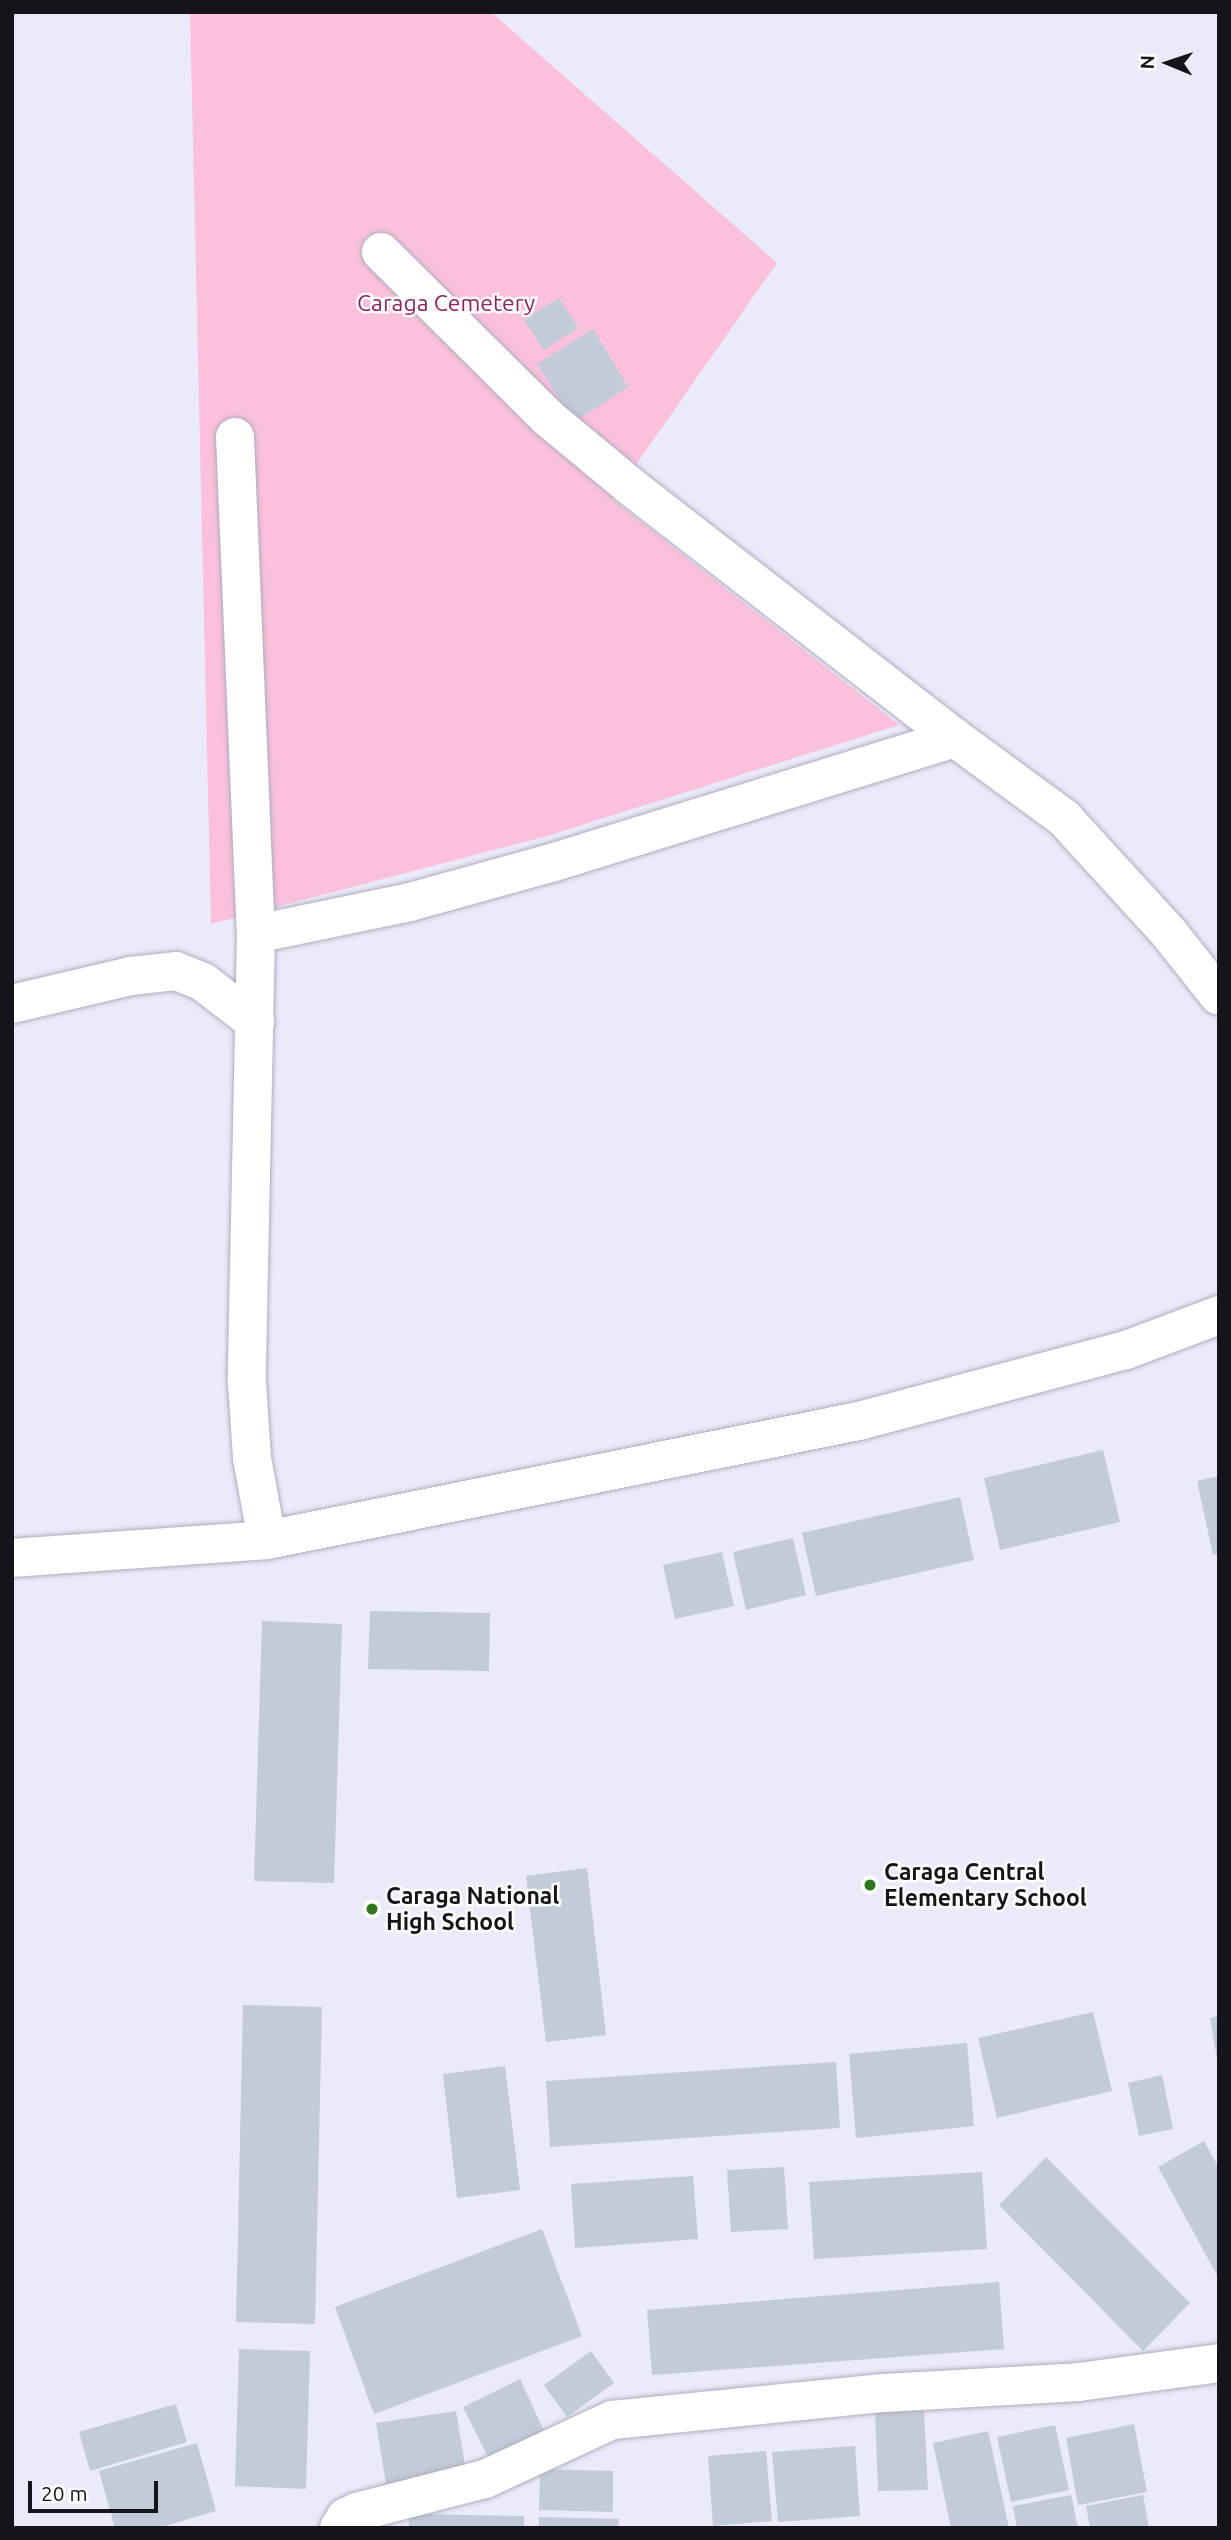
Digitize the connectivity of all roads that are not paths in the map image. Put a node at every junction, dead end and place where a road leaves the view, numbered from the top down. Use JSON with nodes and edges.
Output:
{"nodes":[{"id":1,"x":381,"y":252,"type":"dead end"},
{"id":2,"x":235,"y":437,"type":"dead end"},
{"id":3,"x":954,"y":738,"type":"junction"},
{"id":4,"x":257,"y":934,"type":"junction"},
{"id":5,"x":1219,"y":996,"type":"edge"},
{"id":6,"x":12,"y":1004,"type":"edge"},
{"id":7,"x":255,"y":1022,"type":"junction"},
{"id":8,"x":1219,"y":1315,"type":"edge"},
{"id":9,"x":267,"y":1540,"type":"junction"},
{"id":10,"x":12,"y":1558,"type":"edge"},
{"id":11,"x":1219,"y":2363,"type":"edge"},
{"id":12,"x":339,"y":2528,"type":"edge"}],
"edges":[{"from":1,"to":3,"type":"street"},
{"from":2,"to":4,"type":"street"},
{"from":3,"to":4,"type":"street"},
{"from":3,"to":5,"type":"street"},
{"from":4,"to":7,"type":"street"},
{"from":6,"to":7,"type":"street"},
{"from":7,"to":9,"type":"street"},
{"from":8,"to":9,"type":"street"},
{"from":9,"to":10,"type":"street"},
{"from":11,"to":12,"type":"street"}]}
